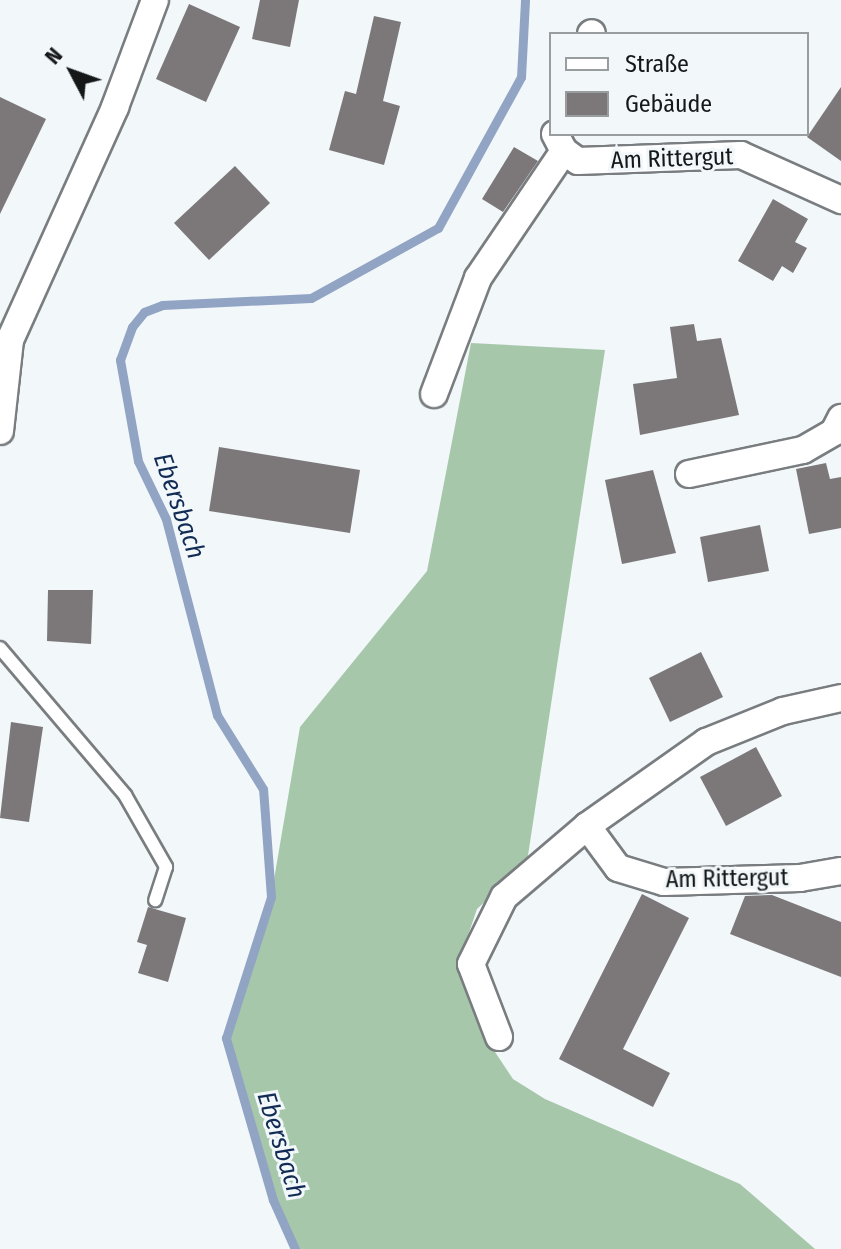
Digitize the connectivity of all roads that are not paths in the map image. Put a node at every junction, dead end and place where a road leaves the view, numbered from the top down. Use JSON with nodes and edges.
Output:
{"nodes":[{"id":1,"x":155,"y":0,"type":"edge"},
{"id":2,"x":559,"y":143,"type":"edge"},
{"id":3,"x":841,"y":200,"type":"edge"},
{"id":4,"x":434,"y":394,"type":"dead end"},
{"id":5,"x":841,"y":418,"type":"edge"},
{"id":6,"x":0,"y":431,"type":"edge"},
{"id":7,"x":689,"y":474,"type":"dead end"},
{"id":8,"x":0,"y":648,"type":"edge"},
{"id":9,"x":841,"y":698,"type":"edge"},
{"id":10,"x":587,"y":826,"type":"junction"},
{"id":11,"x":841,"y":871,"type":"edge"},
{"id":12,"x":155,"y":900,"type":"dead end"},
{"id":13,"x":499,"y":1037,"type":"dead end"}],
"edges":[{"from":1,"to":6,"type":"street"},
{"from":2,"to":3,"type":"street","name":"Am Rittergut"},
{"from":2,"to":4,"type":"street"},
{"from":5,"to":7,"type":"street"},
{"from":8,"to":12,"type":"lane"},
{"from":9,"to":10,"type":"street"},
{"from":10,"to":11,"type":"street","name":"Am Rittergut"},
{"from":10,"to":13,"type":"street"}]}
